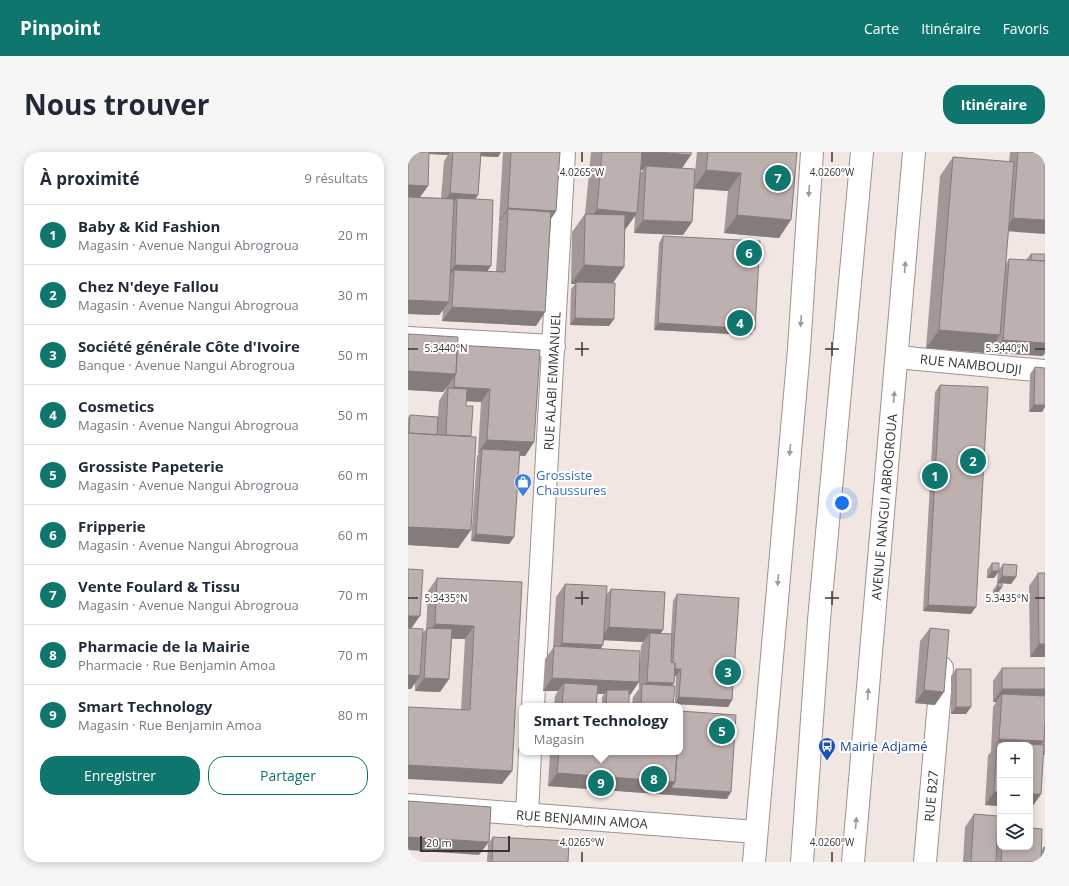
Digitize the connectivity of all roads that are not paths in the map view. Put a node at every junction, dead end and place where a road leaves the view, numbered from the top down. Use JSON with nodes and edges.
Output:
{"nodes":[{"id":1,"x":564,"y":152,"type":"edge"},
{"id":2,"x":812,"y":152,"type":"edge"},
{"id":3,"x":862,"y":152,"type":"edge"},
{"id":4,"x":914,"y":152,"type":"edge"},
{"id":5,"x":408,"y":338,"type":"edge"},
{"id":6,"x":554,"y":346,"type":"junction"},
{"id":7,"x":897,"y":357,"type":"junction"},
{"id":8,"x":1045,"y":371,"type":"edge"},
{"id":9,"x":943,"y":659,"type":"edge"},
{"id":10,"x":533,"y":703,"type":"edge"},
{"id":11,"x":530,"y":755,"type":"edge"},
{"id":12,"x":408,"y":805,"type":"edge"},
{"id":13,"x":527,"y":815,"type":"junction"},
{"id":14,"x":756,"y":832,"type":"junction"},
{"id":15,"x":754,"y":862,"type":"edge"},
{"id":16,"x":802,"y":862,"type":"edge"},
{"id":17,"x":853,"y":862,"type":"edge"},
{"id":18,"x":925,"y":862,"type":"edge"}],
"edges":[{"from":1,"to":6,"type":"street","name":"RUE ALABI EMMANUEL"},
{"from":2,"to":14,"type":"street","one_way":true},
{"from":3,"to":16,"type":"street"},
{"from":7,"to":4,"type":"street","name":"AVENUE NANGUI ABROGROUA","one_way":true},
{"from":5,"to":6,"type":"street"},
{"from":6,"to":10,"type":"street","name":"RUE ALABI EMMANUEL"},
{"from":7,"to":8,"type":"street","name":"RUE NAMBOUDJI"},
{"from":17,"to":7,"type":"street","name":"AVENUE NANGUI ABROGROUA","one_way":true},
{"from":9,"to":18,"type":"street","name":"RUE B27"},
{"from":11,"to":13,"type":"street"},
{"from":12,"to":13,"type":"street","name":"RUE BENJAMIN AMOA"},
{"from":13,"to":14,"type":"street","name":"RUE BENJAMIN AMOA"},
{"from":14,"to":15,"type":"street"}]}
